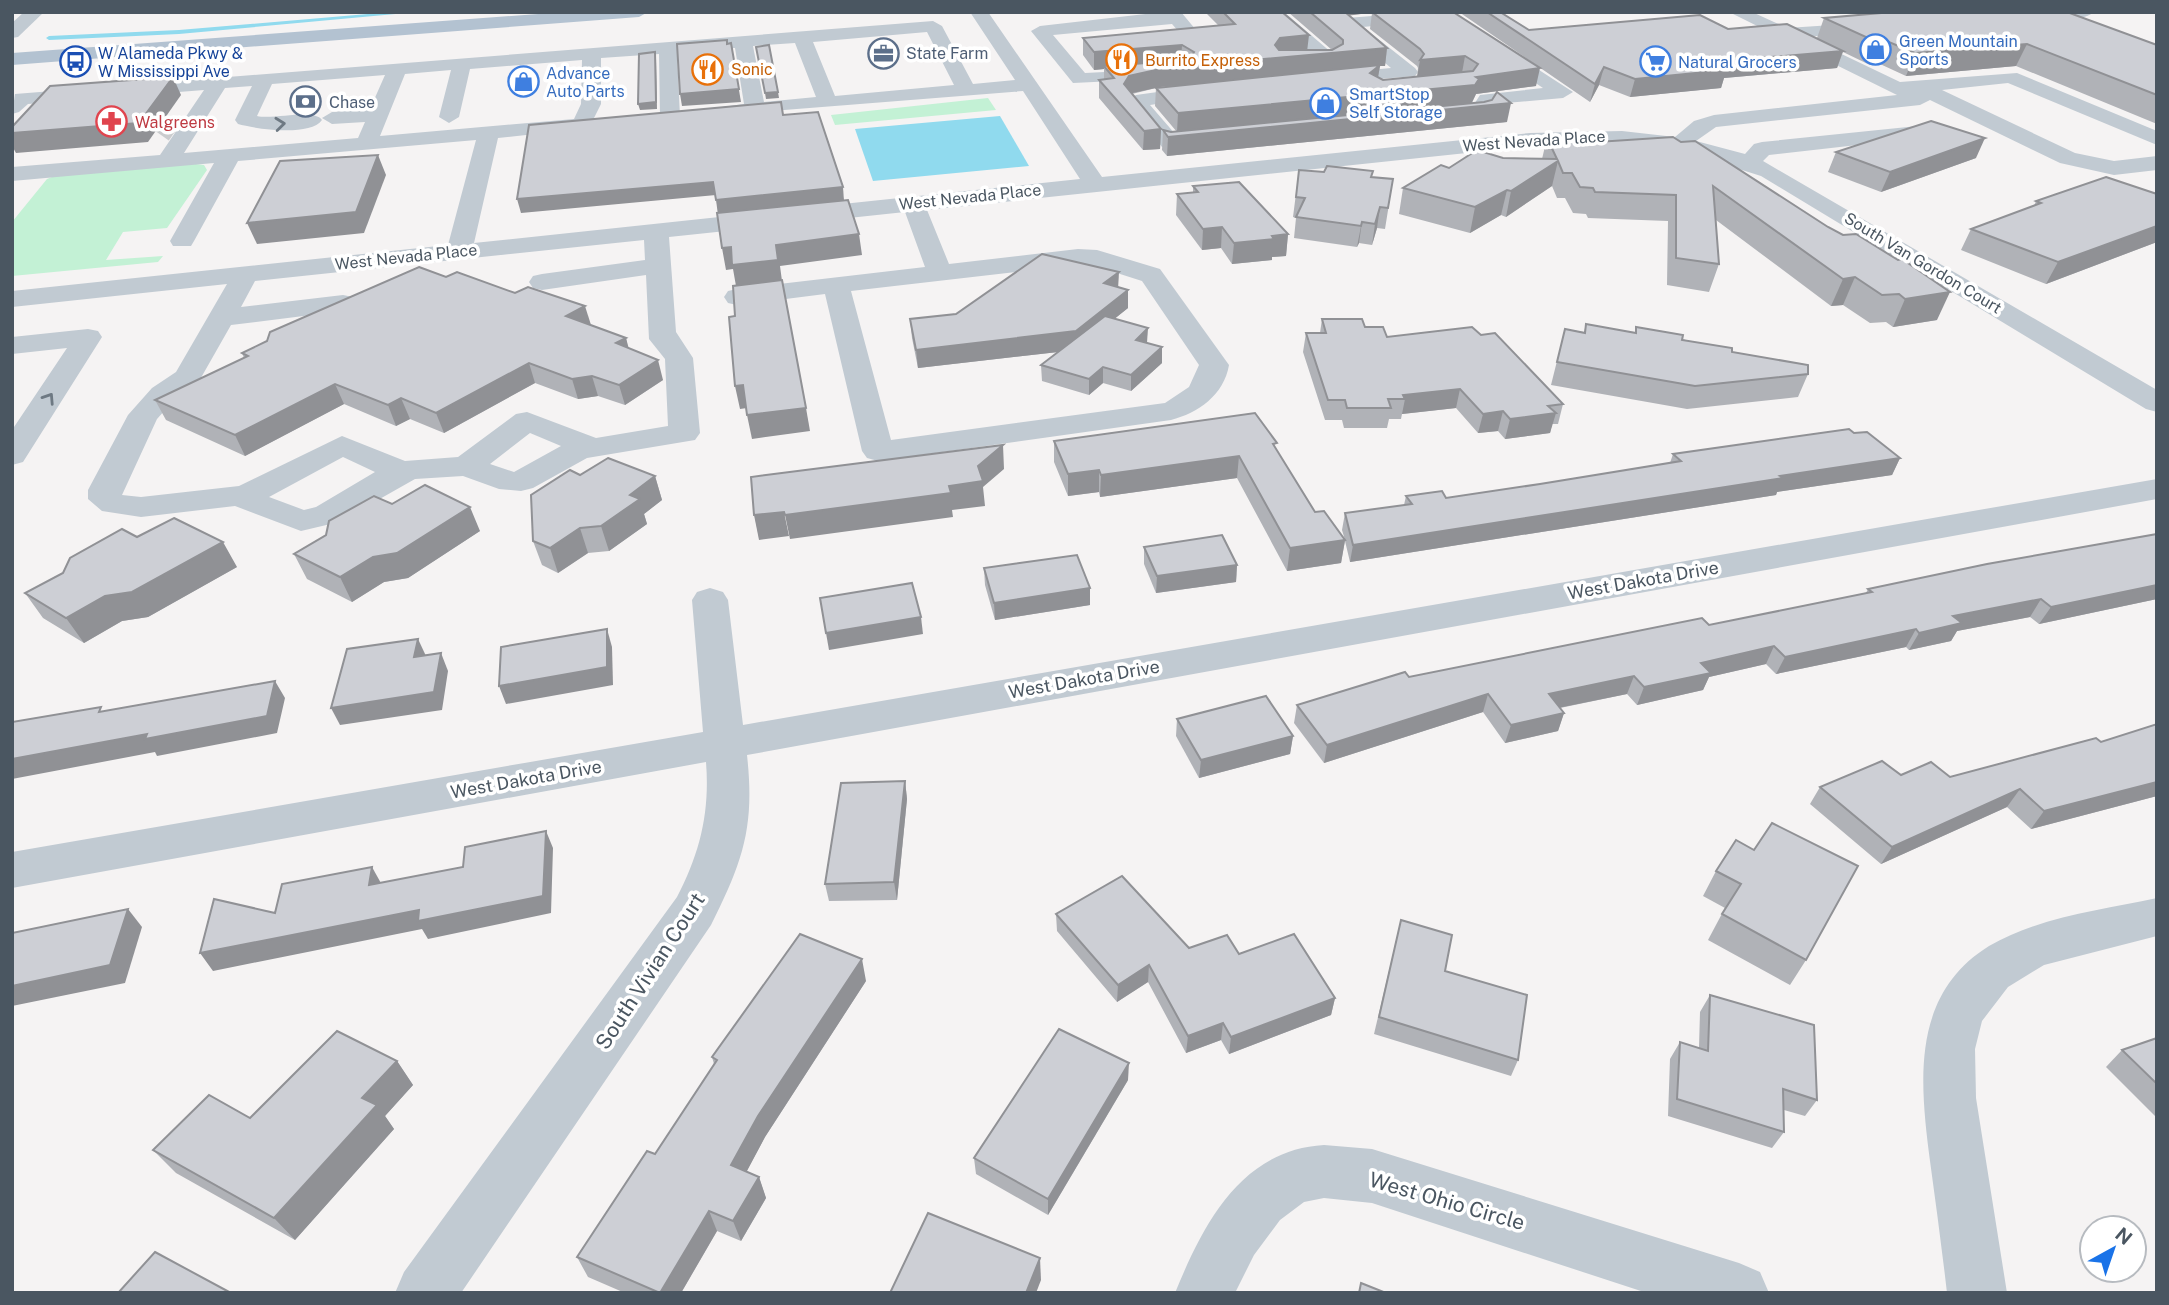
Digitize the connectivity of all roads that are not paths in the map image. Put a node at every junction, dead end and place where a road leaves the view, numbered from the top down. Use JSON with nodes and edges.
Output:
{"nodes":[{"id":1,"x":35,"y":12,"type":"edge"},
{"id":2,"x":639,"y":12,"type":"edge"},
{"id":3,"x":1068,"y":12,"type":"edge"},
{"id":4,"x":1273,"y":12,"type":"edge"},
{"id":5,"x":2084,"y":12,"type":"edge"},
{"id":6,"x":981,"y":15,"type":"edge"},
{"id":7,"x":1031,"y":15,"type":"dead end"},
{"id":8,"x":1174,"y":15,"type":"edge"},
{"id":9,"x":1740,"y":15,"type":"edge"},
{"id":10,"x":2021,"y":15,"type":"edge"},
{"id":11,"x":1007,"y":17,"type":"dead end"},
{"id":12,"x":1421,"y":17,"type":"edge"},
{"id":13,"x":1390,"y":22,"type":"edge"},
{"id":14,"x":1886,"y":25,"type":"edge"},
{"id":15,"x":2070,"y":31,"type":"edge"},
{"id":16,"x":12,"y":33,"type":"edge"},
{"id":17,"x":1784,"y":34,"type":"junction"},
{"id":18,"x":802,"y":37,"type":"junction"},
{"id":19,"x":1481,"y":38,"type":"edge"},
{"id":20,"x":743,"y":42,"type":"junction"},
{"id":21,"x":1123,"y":43,"type":"edge"},
{"id":22,"x":1081,"y":47,"type":"dead end"},
{"id":23,"x":668,"y":48,"type":"junction"},
{"id":24,"x":1053,"y":50,"type":"junction"},
{"id":25,"x":592,"y":54,"type":"junction"},
{"id":26,"x":12,"y":59,"type":"edge"},
{"id":27,"x":463,"y":64,"type":"junction"},
{"id":28,"x":1274,"y":64,"type":"edge"},
{"id":29,"x":397,"y":69,"type":"junction"},
{"id":30,"x":1177,"y":71,"type":"edge"},
{"id":31,"x":938,"y":78,"type":"dead end"},
{"id":32,"x":265,"y":79,"type":"junction"},
{"id":33,"x":218,"y":83,"type":"junction"},
{"id":34,"x":1028,"y":85,"type":"junction"},
{"id":35,"x":1421,"y":86,"type":"edge"},
{"id":36,"x":966,"y":90,"type":"junction"},
{"id":37,"x":1912,"y":91,"type":"junction"},
{"id":38,"x":825,"y":95,"type":"junction"},
{"id":39,"x":1230,"y":96,"type":"edge"},
{"id":40,"x":12,"y":108,"type":"edge"},
{"id":41,"x":755,"y":109,"type":"junction"},
{"id":42,"x":586,"y":114,"type":"junction"},
{"id":43,"x":197,"y":115,"type":"junction"},
{"id":44,"x":378,"y":115,"type":"junction"},
{"id":45,"x":449,"y":117,"type":"junction"},
{"id":46,"x":670,"y":117,"type":"junction"},
{"id":47,"x":1413,"y":118,"type":"edge"},
{"id":48,"x":645,"y":119,"type":"edge"},
{"id":49,"x":607,"y":122,"type":"edge"},
{"id":50,"x":1945,"y":129,"type":"edge"},
{"id":51,"x":489,"y":133,"type":"junction"},
{"id":52,"x":1237,"y":135,"type":"edge"},
{"id":53,"x":166,"y":136,"type":"junction"},
{"id":54,"x":2155,"y":137,"type":"edge"},
{"id":55,"x":1680,"y":143,"type":"junction"},
{"id":56,"x":366,"y":144,"type":"junction"},
{"id":57,"x":436,"y":147,"type":"junction"},
{"id":58,"x":230,"y":155,"type":"junction"},
{"id":59,"x":1750,"y":162,"type":"junction"},
{"id":60,"x":12,"y":163,"type":"edge"},
{"id":61,"x":2157,"y":163,"type":"edge"},
{"id":62,"x":38,"y":172,"type":"junction"},
{"id":63,"x":12,"y":174,"type":"edge"},
{"id":64,"x":218,"y":177,"type":"junction"},
{"id":65,"x":1096,"y":184,"type":"junction"},
{"id":66,"x":12,"y":194,"type":"edge"},
{"id":67,"x":913,"y":203,"type":"junction"},
{"id":68,"x":656,"y":231,"type":"junction"},
{"id":69,"x":182,"y":241,"type":"dead end"},
{"id":70,"x":459,"y":251,"type":"junction"},
{"id":71,"x":658,"y":266,"type":"junction"},
{"id":72,"x":940,"y":273,"type":"junction"},
{"id":73,"x":246,"y":274,"type":"junction"},
{"id":74,"x":542,"y":282,"type":"dead end"},
{"id":75,"x":836,"y":285,"type":"junction"},
{"id":76,"x":737,"y":297,"type":"edge"},
{"id":77,"x":12,"y":299,"type":"edge"},
{"id":78,"x":343,"y":303,"type":"edge"},
{"id":79,"x":222,"y":318,"type":"junction"},
{"id":80,"x":12,"y":346,"type":"edge"},
{"id":81,"x":2157,"y":404,"type":"edge"},
{"id":82,"x":22,"y":426,"type":"edge"},
{"id":83,"x":591,"y":447,"type":"junction"},
{"id":84,"x":12,"y":455,"type":"edge"},
{"id":85,"x":466,"y":466,"type":"junction"},
{"id":86,"x":402,"y":472,"type":"junction"},
{"id":87,"x":2157,"y":489,"type":"edge"},
{"id":88,"x":245,"y":496,"type":"junction"},
{"id":89,"x":710,"y":600,"type":"dead end"},
{"id":90,"x":724,"y":744,"type":"junction"},
{"id":91,"x":12,"y":870,"type":"edge"},
{"id":92,"x":2157,"y":917,"type":"edge"},
{"id":93,"x":425,"y":1293,"type":"edge"},
{"id":94,"x":1206,"y":1293,"type":"edge"},
{"id":95,"x":1740,"y":1293,"type":"edge"},
{"id":96,"x":1977,"y":1293,"type":"edge"}],
"edges":[{"from":1,"to":16,"type":"street"},
{"from":2,"to":26,"type":"main road"},
{"from":3,"to":7,"type":"street"},
{"from":4,"to":28,"type":"street"},
{"from":5,"to":10,"type":"street"},
{"from":6,"to":11,"type":"street"},
{"from":6,"to":34,"type":"street"},
{"from":8,"to":21,"type":"street"},
{"from":8,"to":24,"type":"street"},
{"from":9,"to":17,"type":"street"},
{"from":10,"to":15,"type":"street"},
{"from":12,"to":13,"type":"street"},
{"from":13,"to":35,"type":"street"},
{"from":14,"to":17,"type":"street"},
{"from":17,"to":37,"type":"street"},
{"from":18,"to":20,"type":"street"},
{"from":18,"to":36,"type":"street"},
{"from":18,"to":38,"type":"street"},
{"from":19,"to":47,"type":"street"},
{"from":20,"to":23,"type":"street"},
{"from":20,"to":41,"type":"street"},
{"from":22,"to":24,"type":"street"},
{"from":23,"to":25,"type":"street"},
{"from":23,"to":46,"type":"street"},
{"from":24,"to":30,"type":"street"},
{"from":25,"to":27,"type":"street"},
{"from":25,"to":42,"type":"street"},
{"from":27,"to":29,"type":"street"},
{"from":27,"to":45,"type":"street"},
{"from":29,"to":32,"type":"street"},
{"from":29,"to":44,"type":"street"},
{"from":31,"to":38,"type":"street"},
{"from":32,"to":33,"type":"street"},
{"from":32,"to":44,"type":"street","one_way":true},
{"from":33,"to":40,"type":"street"},
{"from":33,"to":43,"type":"street"},
{"from":34,"to":36,"type":"street"},
{"from":34,"to":65,"type":"street"},
{"from":36,"to":38,"type":"street"},
{"from":37,"to":54,"type":"street"},
{"from":37,"to":55,"type":"street"},
{"from":37,"to":61,"type":"street"},
{"from":38,"to":41,"type":"street"},
{"from":39,"to":52,"type":"street"},
{"from":41,"to":46,"type":"street"},
{"from":42,"to":45,"type":"street"},
{"from":42,"to":49,"type":"street"},
{"from":42,"to":51,"type":"street"},
{"from":43,"to":53,"type":"street"},
{"from":43,"to":53,"type":"street"},
{"from":44,"to":56,"type":"street"},
{"from":45,"to":57,"type":"street"},
{"from":46,"to":48,"type":"street"},
{"from":50,"to":59,"type":"street"},
{"from":51,"to":57,"type":"street"},
{"from":51,"to":70,"type":"street"},
{"from":53,"to":58,"type":"street"},
{"from":53,"to":60,"type":"street"},
{"from":53,"to":62,"type":"street"},
{"from":55,"to":59,"type":"street","name":"South Van Gordon Court"},
{"from":55,"to":65,"type":"street","name":"West Nevada Place"},
{"from":56,"to":57,"type":"street"},
{"from":56,"to":58,"type":"street"},
{"from":57,"to":64,"type":"street"},
{"from":58,"to":64,"type":"street"},
{"from":59,"to":81,"type":"street","name":"South Van Gordon Court"},
{"from":62,"to":63,"type":"street"},
{"from":62,"to":66,"type":"street"},
{"from":64,"to":69,"type":"street"},
{"from":65,"to":67,"type":"street","name":"West Nevada Place"},
{"from":67,"to":68,"type":"street","name":"West Nevada Place"},
{"from":67,"to":72,"type":"street"},
{"from":68,"to":70,"type":"street","name":"West Nevada Place"},
{"from":68,"to":71,"type":"street"},
{"from":70,"to":73,"type":"street","name":"West Nevada Place"},
{"from":71,"to":74,"type":"street"},
{"from":71,"to":83,"type":"street"},
{"from":72,"to":75,"type":"street"},
{"from":72,"to":75,"type":"street"},
{"from":73,"to":77,"type":"street","name":"West Nevada Place"},
{"from":73,"to":79,"type":"street"},
{"from":75,"to":76,"type":"street"},
{"from":78,"to":79,"type":"street"},
{"from":79,"to":88,"type":"street"},
{"from":82,"to":80,"type":"street","one_way":true},
{"from":82,"to":84,"type":"street"},
{"from":83,"to":85,"type":"street"},
{"from":83,"to":85,"type":"street"},
{"from":85,"to":86,"type":"street"},
{"from":86,"to":88,"type":"street"},
{"from":86,"to":88,"type":"street"},
{"from":87,"to":90,"type":"street","name":"West Dakota Drive"},
{"from":89,"to":90,"type":"street","name":"South Vivian Court"},
{"from":90,"to":91,"type":"street","name":"West Dakota Drive"},
{"from":90,"to":93,"type":"street","name":"South Vivian Court"},
{"from":92,"to":96,"type":"street"},
{"from":94,"to":95,"type":"street","name":"West Ohio Circle"}]}
